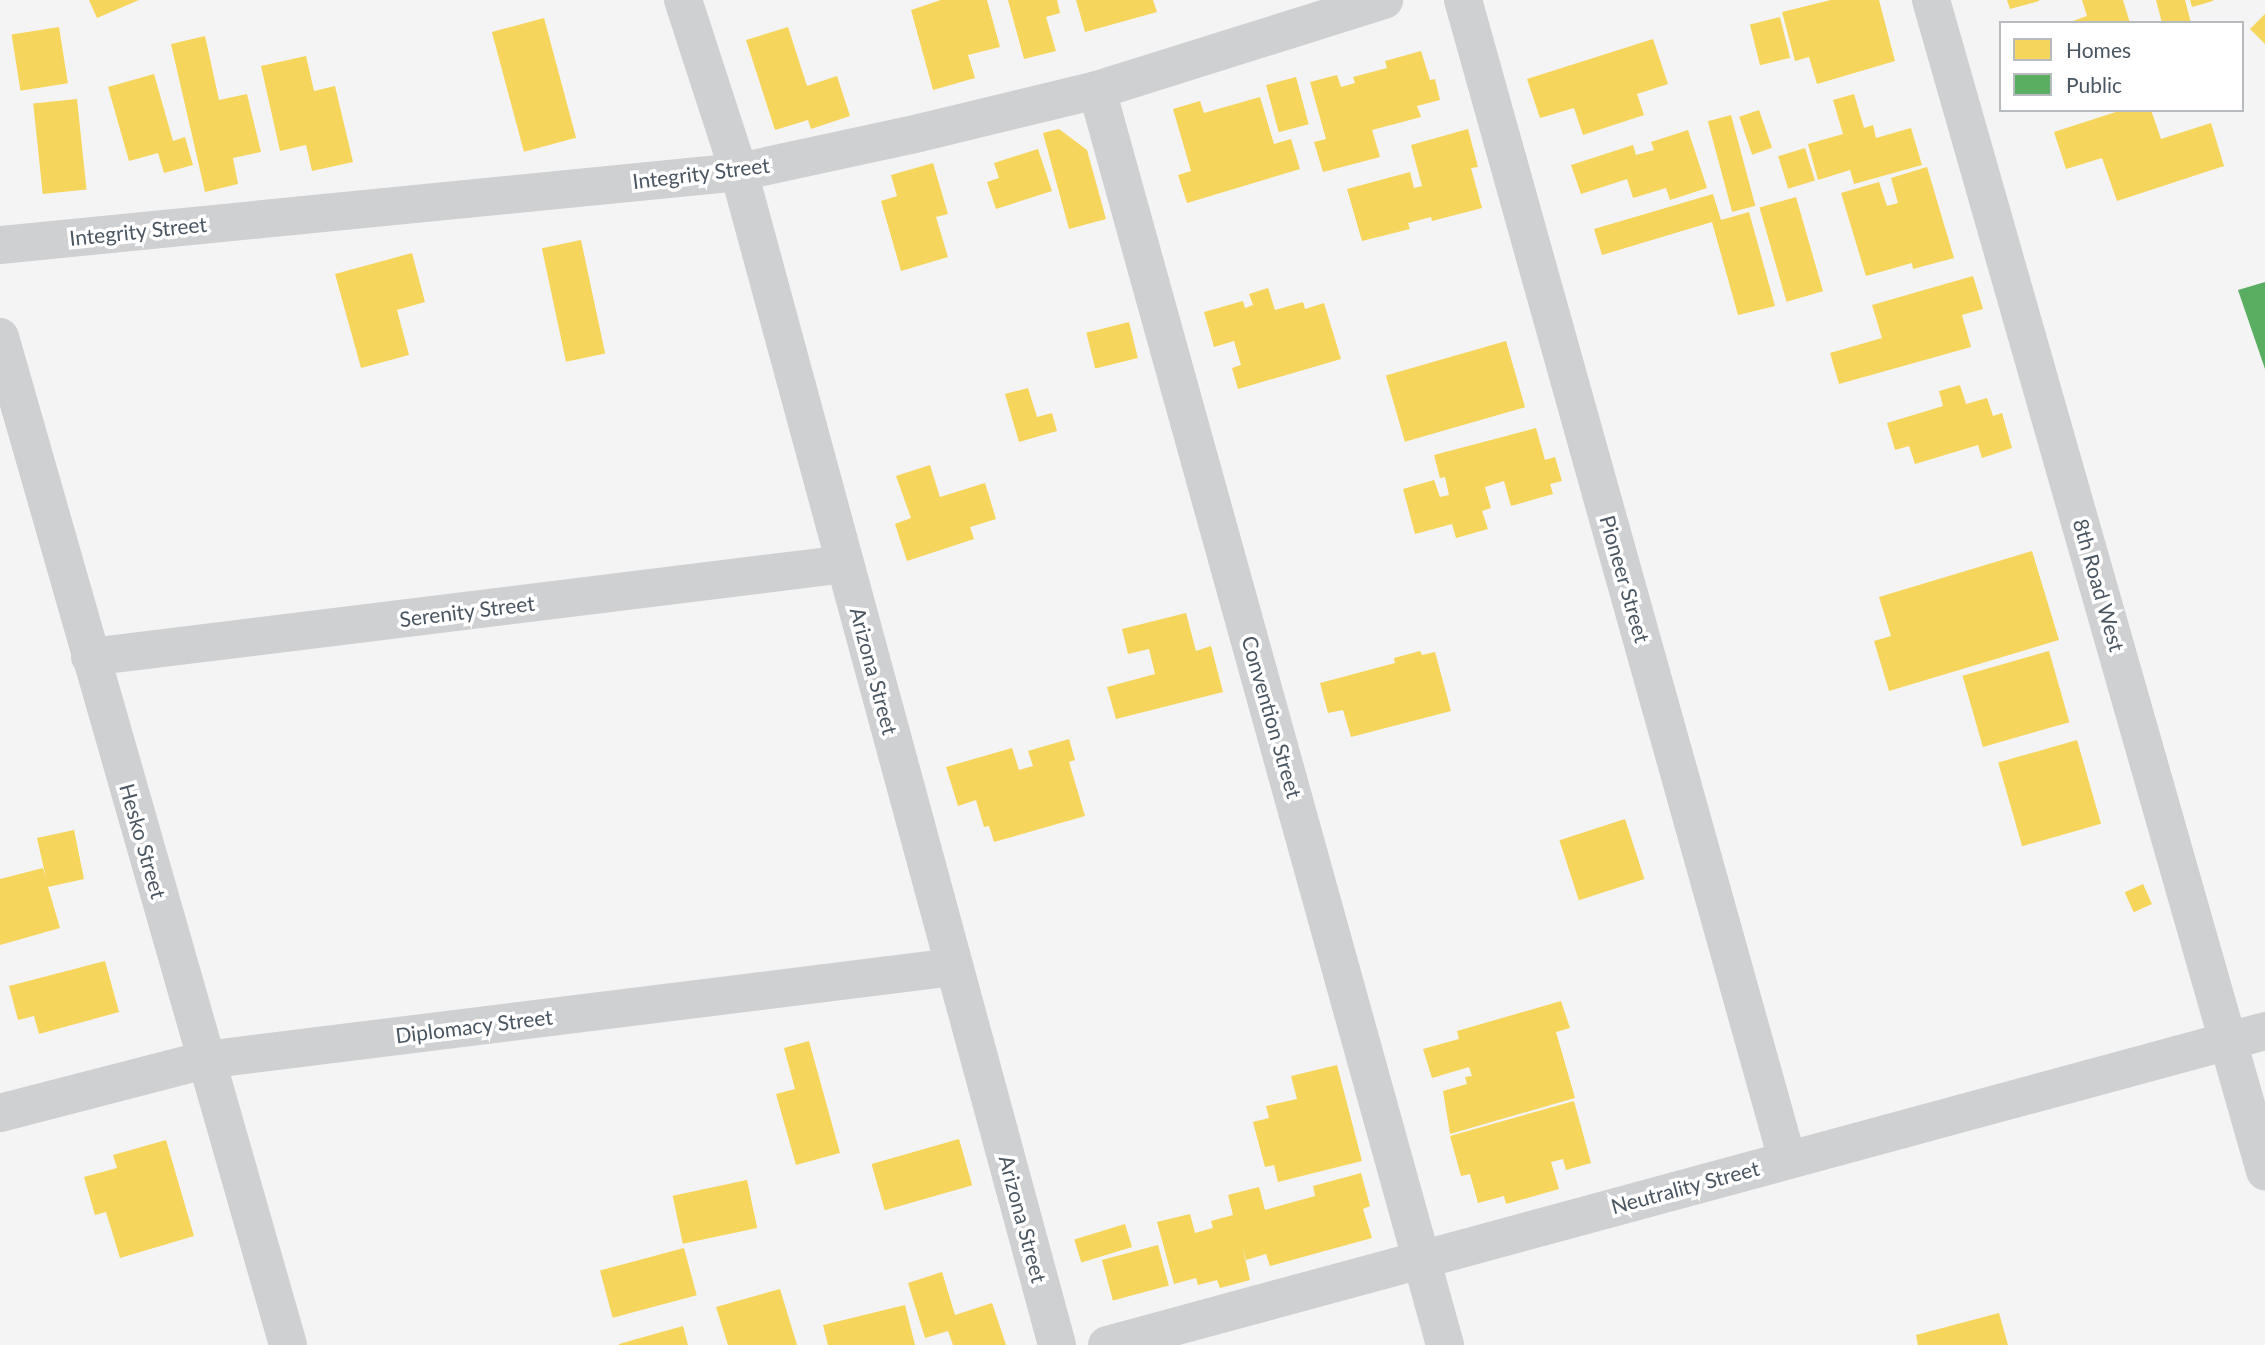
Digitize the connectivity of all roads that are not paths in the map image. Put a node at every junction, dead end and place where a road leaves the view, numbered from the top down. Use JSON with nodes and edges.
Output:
{"nodes":[{"id":1,"x":683,"y":0,"type":"edge"},
{"id":2,"x":1384,"y":0,"type":"edge"},
{"id":3,"x":1463,"y":0,"type":"edge"},
{"id":4,"x":1931,"y":0,"type":"edge"},
{"id":5,"x":1097,"y":90,"type":"junction"},
{"id":6,"x":739,"y":172,"type":"junction"},
{"id":7,"x":0,"y":244,"type":"edge"},
{"id":8,"x":0,"y":337,"type":"edge"},
{"id":9,"x":845,"y":564,"type":"junction"},
{"id":10,"x":90,"y":657,"type":"junction"},
{"id":11,"x":954,"y":967,"type":"junction"},
{"id":12,"x":2247,"y":1035,"type":"edge"},
{"id":13,"x":205,"y":1060,"type":"junction"},
{"id":14,"x":0,"y":1113,"type":"edge"},
{"id":15,"x":1787,"y":1159,"type":"junction"},
{"id":16,"x":2265,"y":1171,"type":"edge"},
{"id":17,"x":1422,"y":1258,"type":"junction"},
{"id":18,"x":288,"y":1345,"type":"edge"},
{"id":19,"x":1058,"y":1345,"type":"edge"},
{"id":20,"x":1107,"y":1345,"type":"edge"},
{"id":21,"x":1445,"y":1345,"type":"edge"}],
"edges":[{"from":1,"to":6,"type":"street","name":"Arizona Street"},
{"from":2,"to":5,"type":"street","name":"Integrity Street"},
{"from":3,"to":15,"type":"street","name":"Pioneer Street"},
{"from":4,"to":12,"type":"street","name":"8th Road West"},
{"from":5,"to":6,"type":"street","name":"Integrity Street"},
{"from":5,"to":17,"type":"street","name":"Convention Street"},
{"from":6,"to":7,"type":"street","name":"Integrity Street"},
{"from":6,"to":9,"type":"street","name":"Arizona Street"},
{"from":8,"to":10,"type":"street","name":"Hesko Street"},
{"from":9,"to":10,"type":"street","name":"Serenity Street"},
{"from":9,"to":11,"type":"street","name":"Arizona Street"},
{"from":10,"to":13,"type":"street","name":"Hesko Street"},
{"from":11,"to":13,"type":"street","name":"Diplomacy Street"},
{"from":11,"to":19,"type":"street","name":"Arizona Street"},
{"from":12,"to":15,"type":"street","name":"Neutrality Street"},
{"from":12,"to":16,"type":"street","name":"8th Road West"},
{"from":13,"to":14,"type":"street","name":"Diplomacy Street"},
{"from":13,"to":18,"type":"street","name":"Hesko Street"},
{"from":15,"to":17,"type":"street","name":"Neutrality Street"},
{"from":17,"to":20,"type":"street","name":"Neutrality Street"},
{"from":17,"to":21,"type":"street","name":"Convention Street"}]}
